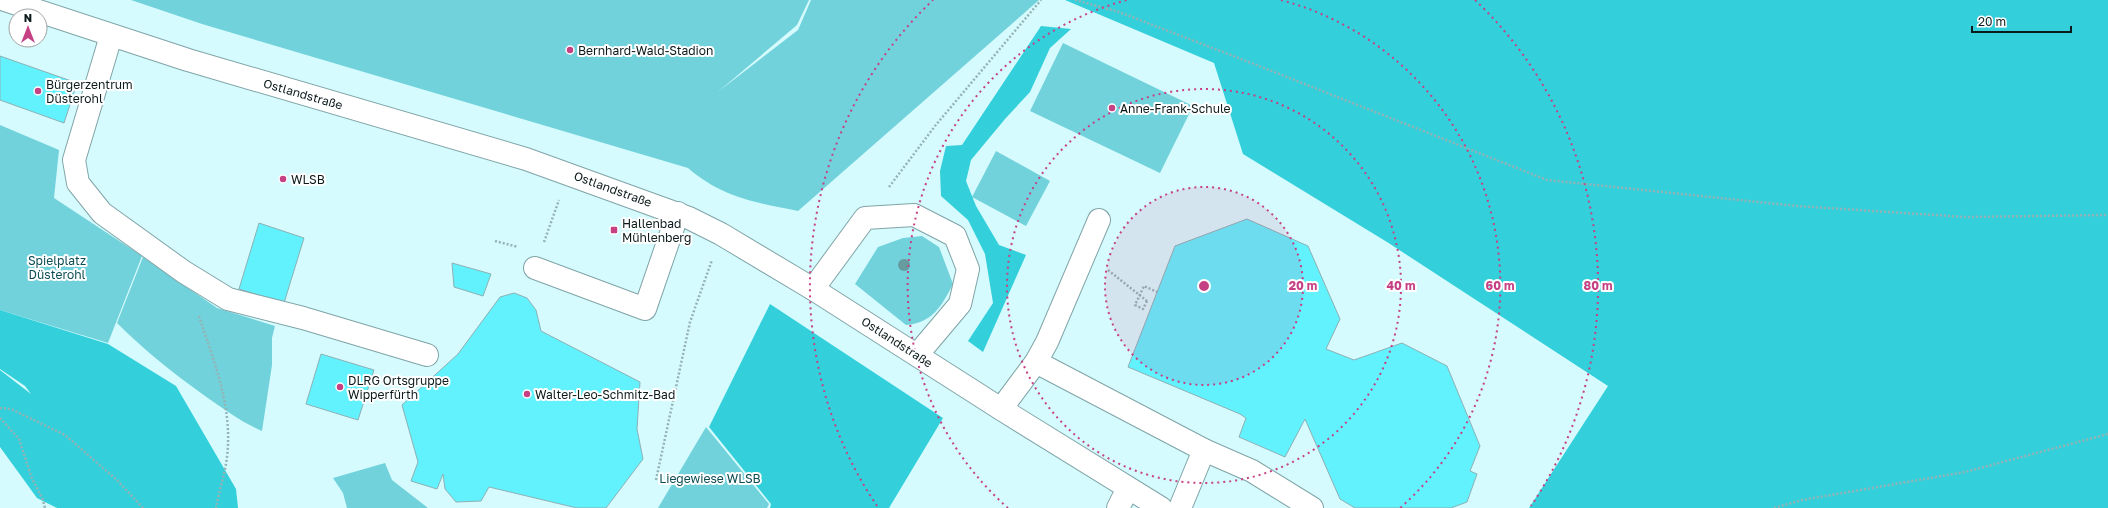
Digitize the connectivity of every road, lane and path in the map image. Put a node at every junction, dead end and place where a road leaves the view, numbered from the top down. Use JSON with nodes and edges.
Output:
{"nodes":[{"id":1,"x":5,"y":0,"type":"edge"},
{"id":2,"x":1041,"y":0,"type":"edge"},
{"id":3,"x":1075,"y":0,"type":"edge"},
{"id":4,"x":111,"y":36,"type":"junction"},
{"id":5,"x":568,"y":173,"type":"junction"},
{"id":6,"x":678,"y":213,"type":"junction"},
{"id":7,"x":2108,"y":215,"type":"edge"},
{"id":8,"x":865,"y":218,"type":"junction"},
{"id":9,"x":1099,"y":220,"type":"dead end"},
{"id":10,"x":721,"y":234,"type":"junction"},
{"id":11,"x":1086,"y":252,"type":"junction"},
{"id":12,"x":535,"y":268,"type":"joint"},
{"id":13,"x":813,"y":288,"type":"junction"},
{"id":14,"x":1157,"y":292,"type":"dead end"},
{"id":15,"x":1139,"y":295,"type":"junction"},
{"id":16,"x":198,"y":313,"type":"dead end"},
{"id":17,"x":427,"y":355,"type":"dead end"},
{"id":18,"x":917,"y":355,"type":"junction"},
{"id":19,"x":1036,"y":362,"type":"junction"},
{"id":20,"x":0,"y":408,"type":"edge"},
{"id":21,"x":1001,"y":409,"type":"junction"},
{"id":22,"x":0,"y":418,"type":"edge"},
{"id":23,"x":2108,"y":434,"type":"edge"},
{"id":24,"x":1204,"y":450,"type":"junction"},
{"id":25,"x":656,"y":480,"type":"dead end"},
{"id":26,"x":1128,"y":488,"type":"junction"},
{"id":27,"x":45,"y":508,"type":"edge"},
{"id":28,"x":144,"y":508,"type":"edge"},
{"id":29,"x":216,"y":508,"type":"edge"},
{"id":30,"x":1118,"y":508,"type":"edge"},
{"id":31,"x":1162,"y":508,"type":"edge"},
{"id":32,"x":1180,"y":508,"type":"edge"},
{"id":33,"x":1312,"y":508,"type":"edge"},
{"id":34,"x":1774,"y":508,"type":"edge"}],
"edges":[{"from":1,"to":4,"type":"street","name":"Ostlandstraße"},
{"from":2,"to":8,"type":"path"},
{"from":3,"to":7,"type":"path"},
{"from":4,"to":5,"type":"street","name":"Ostlandstraße"},
{"from":4,"to":17,"type":"street"},
{"from":5,"to":6,"type":"street","name":"Ostlandstraße"},
{"from":5,"to":12,"type":"path"},
{"from":6,"to":10,"type":"street","name":"Ostlandstraße"},
{"from":6,"to":12,"type":"street"},
{"from":8,"to":13,"type":"street"},
{"from":8,"to":18,"type":"street"},
{"from":9,"to":11,"type":"street"},
{"from":10,"to":13,"type":"street","name":"Ostlandstraße"},
{"from":10,"to":25,"type":"path"},
{"from":11,"to":15,"type":"path"},
{"from":11,"to":19,"type":"street"},
{"from":13,"to":18,"type":"street","name":"Ostlandstraße"},
{"from":14,"to":15,"type":"path","bridge":true},
{"from":15,"to":15,"type":"path","bridge":true},
{"from":16,"to":29,"type":"path"},
{"from":18,"to":21,"type":"street","name":"Ostlandstraße"},
{"from":19,"to":21,"type":"street"},
{"from":19,"to":24,"type":"street"},
{"from":20,"to":28,"type":"path"},
{"from":21,"to":26,"type":"street","name":"Ostlandstraße"},
{"from":22,"to":27,"type":"path"},
{"from":23,"to":34,"type":"path"},
{"from":24,"to":32,"type":"street"},
{"from":24,"to":33,"type":"street"},
{"from":26,"to":30,"type":"street"},
{"from":26,"to":31,"type":"street","name":"Ostlandstraße"}]}
